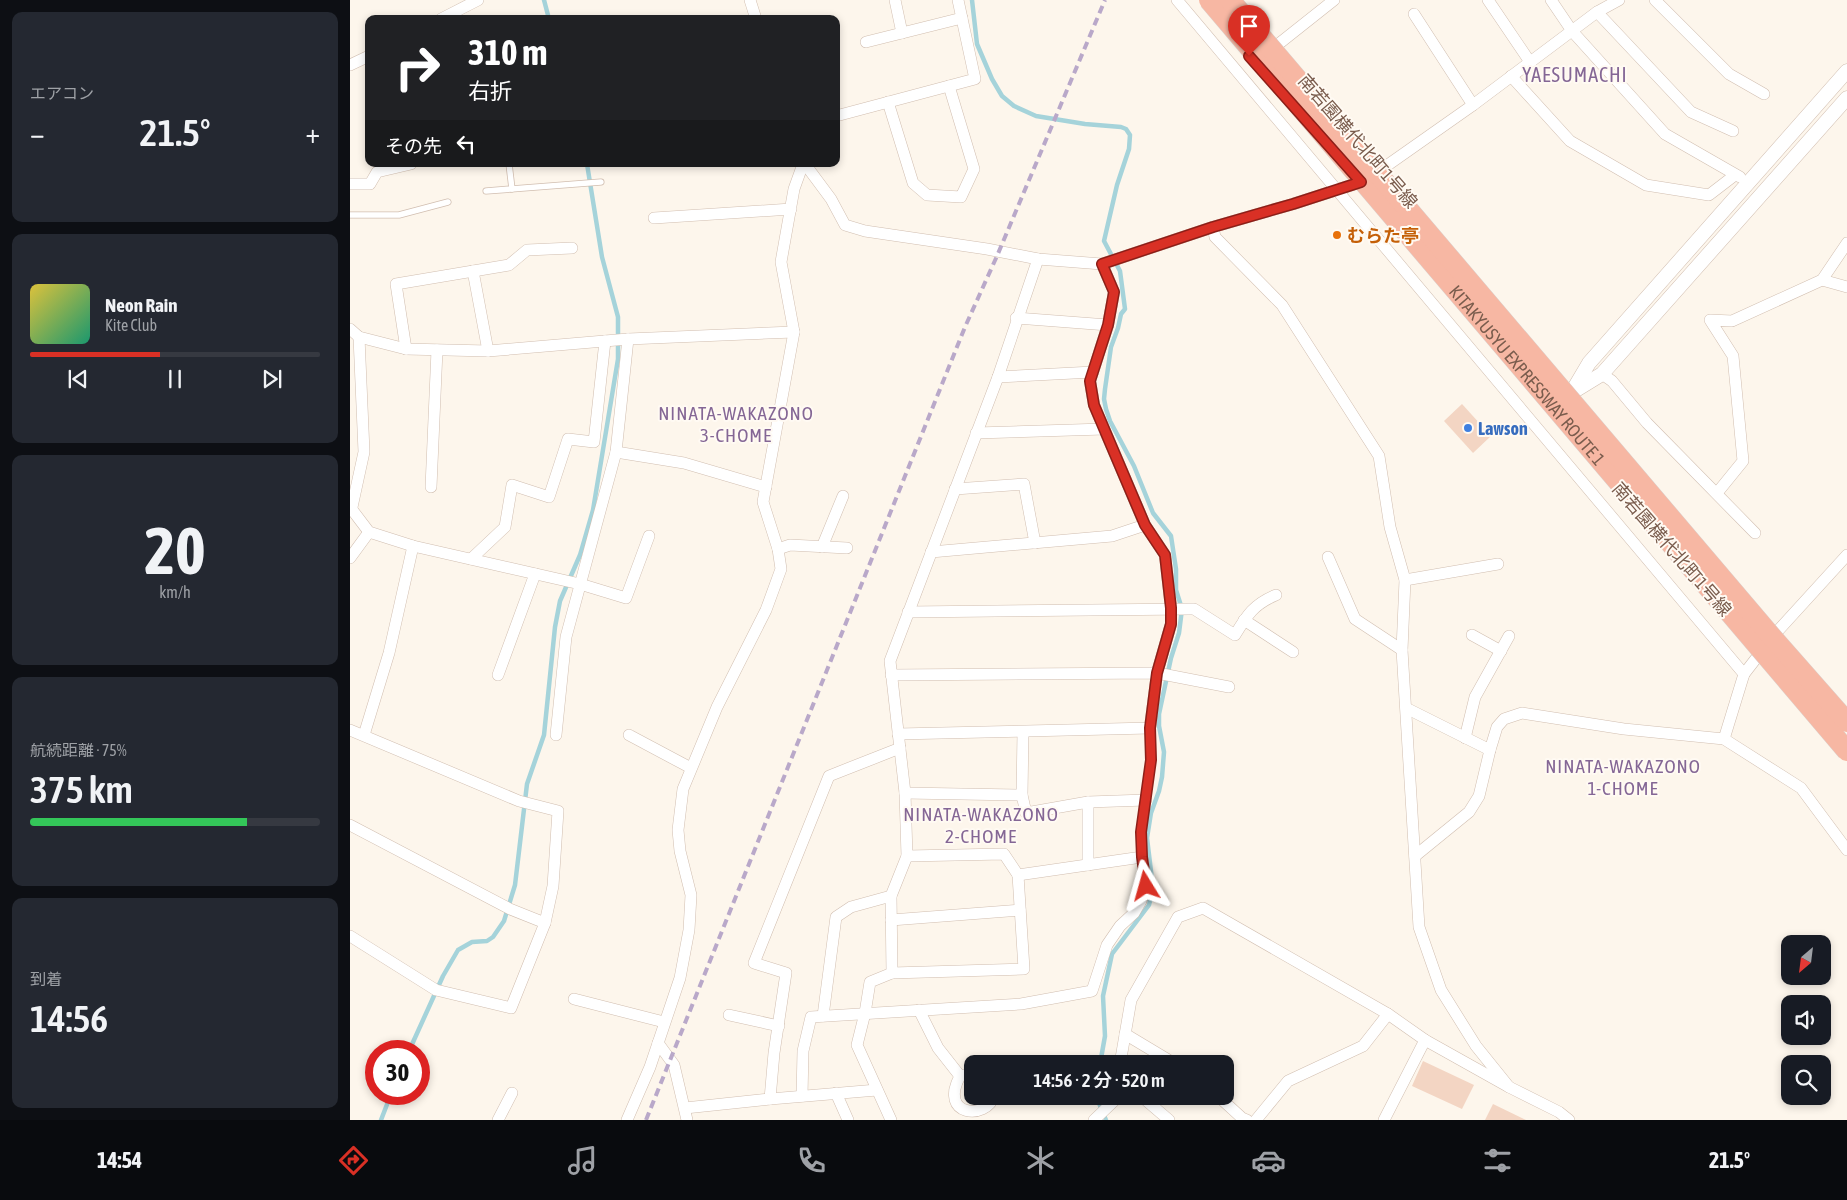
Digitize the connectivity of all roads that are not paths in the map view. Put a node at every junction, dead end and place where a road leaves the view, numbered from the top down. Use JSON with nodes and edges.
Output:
{"nodes":[{"id":1,"x":478,"y":0,"type":"edge"},
{"id":2,"x":750,"y":0,"type":"edge"},
{"id":3,"x":895,"y":0,"type":"edge"},
{"id":4,"x":958,"y":0,"type":"edge"},
{"id":5,"x":1177,"y":0,"type":"edge"},
{"id":6,"x":1200,"y":0,"type":"edge"},
{"id":7,"x":1209,"y":0,"type":"edge"},
{"id":8,"x":1230,"y":0,"type":"edge"},
{"id":9,"x":1238,"y":0,"type":"edge"},
{"id":10,"x":1488,"y":0,"type":"edge"},
{"id":11,"x":1550,"y":0,"type":"edge"},
{"id":12,"x":1619,"y":0,"type":"edge"},
{"id":13,"x":1655,"y":0,"type":"edge"},
{"id":14,"x":1332,"y":1,"type":"edge"},
{"id":15,"x":1598,"y":12,"type":"junction"},
{"id":16,"x":1414,"y":14,"type":"dead end"},
{"id":17,"x":449,"y":15,"type":"edge"},
{"id":18,"x":755,"y":15,"type":"edge"},
{"id":19,"x":962,"y":18,"type":"junction"},
{"id":20,"x":1572,"y":31,"type":"junction"},
{"id":21,"x":902,"y":33,"type":"junction"},
{"id":22,"x":866,"y":42,"type":"dead end"},
{"id":23,"x":1276,"y":46,"type":"junction"},
{"id":24,"x":365,"y":58,"type":"edge"},
{"id":25,"x":1530,"y":62,"type":"junction"},
{"id":26,"x":350,"y":65,"type":"edge"},
{"id":27,"x":1847,"y":71,"type":"edge"},
{"id":28,"x":1511,"y":76,"type":"junction"},
{"id":29,"x":949,"y":86,"type":"junction"},
{"id":30,"x":1764,"y":94,"type":"dead end"},
{"id":31,"x":1847,"y":98,"type":"edge"},
{"id":32,"x":888,"y":102,"type":"junction"},
{"id":33,"x":1473,"y":105,"type":"junction"},
{"id":34,"x":840,"y":115,"type":"edge"},
{"id":35,"x":1733,"y":131,"type":"dead end"},
{"id":36,"x":398,"y":167,"type":"edge"},
{"id":37,"x":509,"y":167,"type":"edge"},
{"id":38,"x":803,"y":167,"type":"edge"},
{"id":39,"x":806,"y":167,"type":"edge"},
{"id":40,"x":1382,"y":169,"type":"junction"},
{"id":41,"x":1735,"y":174,"type":"junction"},
{"id":42,"x":601,"y":182,"type":"dead end"},
{"id":43,"x":1361,"y":182,"type":"junction"},
{"id":44,"x":1748,"y":182,"type":"junction"},
{"id":45,"x":350,"y":184,"type":"edge"},
{"id":46,"x":512,"y":189,"type":"junction"},
{"id":47,"x":1337,"y":189,"type":"junction"},
{"id":48,"x":486,"y":191,"type":"dead end"},
{"id":49,"x":448,"y":202,"type":"dead end"},
{"id":50,"x":791,"y":209,"type":"junction"},
{"id":51,"x":350,"y":215,"type":"edge"},
{"id":52,"x":654,"y":218,"type":"dead end"},
{"id":53,"x":1213,"y":227,"type":"junction"},
{"id":54,"x":1847,"y":243,"type":"edge"},
{"id":55,"x":572,"y":248,"type":"dead end"},
{"id":56,"x":1038,"y":259,"type":"junction"},
{"id":57,"x":1102,"y":264,"type":"junction"},
{"id":58,"x":473,"y":271,"type":"junction"},
{"id":59,"x":1822,"y":280,"type":"junction"},
{"id":60,"x":1847,"y":287,"type":"edge"},
{"id":61,"x":1016,"y":318,"type":"junction"},
{"id":62,"x":1108,"y":325,"type":"junction"},
{"id":63,"x":794,"y":332,"type":"junction"},
{"id":64,"x":354,"y":339,"type":"edge"},
{"id":65,"x":628,"y":339,"type":"junction"},
{"id":66,"x":605,"y":341,"type":"junction"},
{"id":67,"x":406,"y":349,"type":"junction"},
{"id":68,"x":437,"y":350,"type":"junction"},
{"id":69,"x":488,"y":352,"type":"junction"},
{"id":70,"x":1093,"y":372,"type":"junction"},
{"id":71,"x":1602,"y":374,"type":"junction"},
{"id":72,"x":998,"y":377,"type":"junction"},
{"id":73,"x":1572,"y":393,"type":"junction"},
{"id":74,"x":1555,"y":412,"type":"junction"},
{"id":75,"x":1104,"y":429,"type":"junction"},
{"id":76,"x":976,"y":432,"type":"junction"},
{"id":77,"x":616,"y":452,"type":"junction"},
{"id":78,"x":766,"y":487,"type":"junction"},
{"id":79,"x":431,"y":488,"type":"dead end"},
{"id":80,"x":955,"y":489,"type":"junction"},
{"id":81,"x":1717,"y":493,"type":"junction"},
{"id":82,"x":842,"y":496,"type":"dead end"},
{"id":83,"x":351,"y":507,"type":"edge"},
{"id":84,"x":1145,"y":525,"type":"junction"},
{"id":85,"x":369,"y":532,"type":"junction"},
{"id":86,"x":1755,"y":533,"type":"dead end"},
{"id":87,"x":649,"y":536,"type":"dead end"},
{"id":88,"x":1035,"y":543,"type":"junction"},
{"id":89,"x":413,"y":546,"type":"junction"},
{"id":90,"x":822,"y":547,"type":"junction"},
{"id":91,"x":847,"y":548,"type":"dead end"},
{"id":92,"x":778,"y":549,"type":"junction"},
{"id":93,"x":931,"y":552,"type":"junction"},
{"id":94,"x":1847,"y":556,"type":"edge"},
{"id":95,"x":1328,"y":557,"type":"dead end"},
{"id":96,"x":350,"y":558,"type":"edge"},
{"id":97,"x":471,"y":560,"type":"junction"},
{"id":98,"x":1498,"y":564,"type":"dead end"},
{"id":99,"x":535,"y":574,"type":"junction"},
{"id":100,"x":1405,"y":580,"type":"junction"},
{"id":101,"x":580,"y":584,"type":"junction"},
{"id":102,"x":1276,"y":595,"type":"dead end"},
{"id":103,"x":1180,"y":608,"type":"junction"},
{"id":104,"x":908,"y":612,"type":"junction"},
{"id":105,"x":1244,"y":620,"type":"junction"},
{"id":106,"x":1775,"y":634,"type":"junction"},
{"id":107,"x":1472,"y":635,"type":"dead end"},
{"id":108,"x":1509,"y":636,"type":"dead end"},
{"id":109,"x":1402,"y":650,"type":"junction"},
{"id":110,"x":1294,"y":652,"type":"dead end"},
{"id":111,"x":1500,"y":652,"type":"junction"},
{"id":112,"x":1760,"y":652,"type":"junction"},
{"id":113,"x":1160,"y":674,"type":"junction"},
{"id":114,"x":1744,"y":674,"type":"junction"},
{"id":115,"x":498,"y":675,"type":"dead end"},
{"id":116,"x":891,"y":675,"type":"junction"},
{"id":117,"x":1230,"y":687,"type":"dead end"},
{"id":118,"x":1406,"y":708,"type":"junction"},
{"id":119,"x":1847,"y":718,"type":"edge"},
{"id":120,"x":1847,"y":722,"type":"edge"},
{"id":121,"x":1150,"y":728,"type":"junction"},
{"id":122,"x":350,"y":730,"type":"edge"},
{"id":123,"x":1024,"y":732,"type":"junction"},
{"id":124,"x":364,"y":734,"type":"junction"},
{"id":125,"x":898,"y":734,"type":"junction"},
{"id":126,"x":556,"y":735,"type":"dead end"},
{"id":127,"x":629,"y":736,"type":"dead end"},
{"id":128,"x":1466,"y":738,"type":"junction"},
{"id":129,"x":1724,"y":739,"type":"junction"},
{"id":130,"x":900,"y":748,"type":"junction"},
{"id":131,"x":1490,"y":750,"type":"junction"},
{"id":132,"x":1847,"y":751,"type":"edge"},
{"id":133,"x":1847,"y":759,"type":"edge"},
{"id":134,"x":691,"y":768,"type":"junction"},
{"id":135,"x":905,"y":793,"type":"junction"},
{"id":136,"x":1022,"y":795,"type":"junction"},
{"id":137,"x":1146,"y":800,"type":"junction"},
{"id":138,"x":1088,"y":802,"type":"junction"},
{"id":139,"x":350,"y":825,"type":"edge"},
{"id":140,"x":1847,"y":850,"type":"edge"},
{"id":141,"x":907,"y":856,"type":"junction"},
{"id":142,"x":1415,"y":856,"type":"junction"},
{"id":143,"x":1142,"y":857,"type":"junction"},
{"id":144,"x":1088,"y":865,"type":"junction"},
{"id":145,"x":1018,"y":875,"type":"junction"},
{"id":146,"x":891,"y":896,"type":"junction"},
{"id":147,"x":1020,"y":910,"type":"junction"},
{"id":148,"x":892,"y":920,"type":"junction"},
{"id":149,"x":545,"y":923,"type":"junction"},
{"id":150,"x":350,"y":936,"type":"edge"},
{"id":151,"x":892,"y":974,"type":"junction"},
{"id":152,"x":574,"y":999,"type":"dead end"},
{"id":153,"x":919,"y":1010,"type":"junction"},
{"id":154,"x":865,"y":1013,"type":"junction"},
{"id":155,"x":1388,"y":1014,"type":"junction"},
{"id":156,"x":729,"y":1015,"type":"dead end"},
{"id":157,"x":823,"y":1016,"type":"junction"},
{"id":158,"x":664,"y":1022,"type":"junction"},
{"id":159,"x":779,"y":1026,"type":"junction"},
{"id":160,"x":1125,"y":1034,"type":"junction"},
{"id":161,"x":1425,"y":1040,"type":"junction"},
{"id":162,"x":658,"y":1043,"type":"junction"},
{"id":163,"x":1122,"y":1055,"type":"edge"},
{"id":164,"x":1160,"y":1055,"type":"edge"},
{"id":165,"x":964,"y":1075,"type":"edge"},
{"id":166,"x":960,"y":1076,"type":"junction"},
{"id":167,"x":1509,"y":1087,"type":"junction"},
{"id":168,"x":877,"y":1090,"type":"junction"},
{"id":169,"x":512,"y":1093,"type":"dead end"},
{"id":170,"x":836,"y":1093,"type":"junction"},
{"id":171,"x":802,"y":1096,"type":"junction"},
{"id":172,"x":770,"y":1099,"type":"junction"},
{"id":173,"x":991,"y":1105,"type":"edge"},
{"id":174,"x":1110,"y":1105,"type":"edge"},
{"id":175,"x":1152,"y":1105,"type":"edge"},
{"id":176,"x":1228,"y":1105,"type":"edge"},
{"id":177,"x":686,"y":1114,"type":"edge"},
{"id":178,"x":498,"y":1120,"type":"edge"},
{"id":179,"x":627,"y":1120,"type":"edge"},
{"id":180,"x":848,"y":1120,"type":"edge"},
{"id":181,"x":891,"y":1120,"type":"edge"},
{"id":182,"x":1094,"y":1120,"type":"edge"},
{"id":183,"x":1169,"y":1120,"type":"edge"},
{"id":184,"x":1247,"y":1120,"type":"edge"},
{"id":185,"x":1256,"y":1120,"type":"edge"},
{"id":186,"x":1384,"y":1120,"type":"edge"},
{"id":187,"x":1569,"y":1120,"type":"edge"}],
"edges":[{"from":1,"to":17,"type":"street"},
{"from":2,"to":18,"type":"street"},
{"from":3,"to":21,"type":"street"},
{"from":4,"to":19,"type":"street"},
{"from":5,"to":47,"type":"street"},
{"from":6,"to":43,"type":"street","name":"南若園横代北町1号線"},
{"from":7,"to":132,"type":"highway","name":"KITAKYUSYU EXPRESSWAY ROUTE 1","bridge":true},
{"from":8,"to":120,"type":"highway","name":"KITAKYUSYU EXPRESSWAY ROUTE 1","bridge":true},
{"from":9,"to":23,"type":"street","name":"南若園横代北町1号線"},
{"from":10,"to":25,"type":"street"},
{"from":11,"to":20,"type":"street"},
{"from":12,"to":15,"type":"street"},
{"from":13,"to":30,"type":"street"},
{"from":14,"to":23,"type":"street"},
{"from":15,"to":20,"type":"street"},
{"from":15,"to":35,"type":"street"},
{"from":16,"to":33,"type":"street"},
{"from":19,"to":21,"type":"street"},
{"from":19,"to":29,"type":"street"},
{"from":20,"to":25,"type":"street"},
{"from":20,"to":41,"type":"street"},
{"from":21,"to":22,"type":"street"},
{"from":23,"to":40,"type":"street","name":"南若園横代北町1号線"},
{"from":24,"to":26,"type":"street"},
{"from":25,"to":28,"type":"street"},
{"from":27,"to":44,"type":"street"},
{"from":28,"to":33,"type":"street"},
{"from":28,"to":41,"type":"street"},
{"from":29,"to":32,"type":"street"},
{"from":29,"to":32,"type":"street"},
{"from":31,"to":71,"type":"street"},
{"from":32,"to":34,"type":"street"},
{"from":33,"to":40,"type":"street"},
{"from":36,"to":45,"type":"street"},
{"from":37,"to":46,"type":"lane"},
{"from":38,"to":50,"type":"street"},
{"from":39,"to":56,"type":"street"},
{"from":40,"to":43,"type":"street"},
{"from":40,"to":73,"type":"street","name":"南若園横代北町1号線"},
{"from":41,"to":44,"type":"street"},
{"from":42,"to":46,"type":"lane"},
{"from":43,"to":47,"type":"street"},
{"from":43,"to":74,"type":"street","name":"南若園横代北町1号線"},
{"from":44,"to":73,"type":"street"},
{"from":46,"to":48,"type":"lane"},
{"from":47,"to":53,"type":"street"},
{"from":47,"to":114,"type":"street"},
{"from":49,"to":51,"type":"lane"},
{"from":50,"to":52,"type":"street"},
{"from":50,"to":63,"type":"street"},
{"from":53,"to":57,"type":"street"},
{"from":53,"to":100,"type":"street"},
{"from":54,"to":59,"type":"street"},
{"from":55,"to":58,"type":"street"},
{"from":56,"to":57,"type":"street"},
{"from":56,"to":61,"type":"street"},
{"from":57,"to":62,"type":"street"},
{"from":58,"to":67,"type":"street"},
{"from":58,"to":69,"type":"street"},
{"from":59,"to":60,"type":"street"},
{"from":59,"to":81,"type":"street"},
{"from":61,"to":62,"type":"street"},
{"from":61,"to":72,"type":"street"},
{"from":62,"to":70,"type":"street"},
{"from":63,"to":65,"type":"street"},
{"from":63,"to":78,"type":"street"},
{"from":64,"to":67,"type":"street"},
{"from":64,"to":83,"type":"street"},
{"from":65,"to":66,"type":"street"},
{"from":65,"to":77,"type":"street"},
{"from":66,"to":69,"type":"street"},
{"from":66,"to":97,"type":"street"},
{"from":67,"to":68,"type":"street"},
{"from":68,"to":69,"type":"street"},
{"from":68,"to":79,"type":"street"},
{"from":70,"to":72,"type":"street"},
{"from":70,"to":75,"type":"street"},
{"from":71,"to":73,"type":"street"},
{"from":71,"to":81,"type":"street"},
{"from":72,"to":76,"type":"street"},
{"from":73,"to":74,"type":"street"},
{"from":73,"to":106,"type":"street","name":"南若園横代北町1号線"},
{"from":74,"to":112,"type":"street","name":"南若園横代北町1号線"},
{"from":75,"to":76,"type":"street"},
{"from":75,"to":84,"type":"street"},
{"from":76,"to":80,"type":"street"},
{"from":77,"to":78,"type":"street"},
{"from":77,"to":101,"type":"street"},
{"from":78,"to":92,"type":"street"},
{"from":80,"to":88,"type":"street"},
{"from":80,"to":93,"type":"street"},
{"from":81,"to":86,"type":"street"},
{"from":82,"to":90,"type":"street"},
{"from":83,"to":85,"type":"street"},
{"from":84,"to":88,"type":"street"},
{"from":84,"to":103,"type":"street"},
{"from":85,"to":89,"type":"street"},
{"from":85,"to":96,"type":"street"},
{"from":87,"to":101,"type":"street"},
{"from":88,"to":93,"type":"street"},
{"from":89,"to":97,"type":"street"},
{"from":89,"to":124,"type":"street"},
{"from":90,"to":91,"type":"street"},
{"from":90,"to":92,"type":"street"},
{"from":92,"to":134,"type":"street"},
{"from":93,"to":104,"type":"street"},
{"from":94,"to":106,"type":"street"},
{"from":95,"to":109,"type":"street"},
{"from":97,"to":99,"type":"street"},
{"from":98,"to":100,"type":"street"},
{"from":99,"to":101,"type":"street"},
{"from":99,"to":115,"type":"street"},
{"from":100,"to":109,"type":"street"},
{"from":101,"to":126,"type":"street"},
{"from":102,"to":105,"type":"street"},
{"from":103,"to":104,"type":"street"},
{"from":103,"to":105,"type":"street"},
{"from":103,"to":113,"type":"street"},
{"from":104,"to":116,"type":"street"},
{"from":105,"to":110,"type":"street"},
{"from":106,"to":112,"type":"street"},
{"from":106,"to":119,"type":"street","name":"南若園横代北町1号線"},
{"from":107,"to":111,"type":"street"},
{"from":108,"to":111,"type":"street"},
{"from":109,"to":118,"type":"street"},
{"from":111,"to":128,"type":"street"},
{"from":112,"to":114,"type":"street"},
{"from":112,"to":133,"type":"street","name":"南若園横代北町1号線"},
{"from":113,"to":116,"type":"street"},
{"from":113,"to":117,"type":"street"},
{"from":113,"to":121,"type":"street"},
{"from":114,"to":129,"type":"street"},
{"from":116,"to":125,"type":"street"},
{"from":118,"to":128,"type":"street"},
{"from":118,"to":142,"type":"street"},
{"from":121,"to":123,"type":"street"},
{"from":121,"to":137,"type":"lane"},
{"from":122,"to":124,"type":"street"},
{"from":123,"to":125,"type":"street"},
{"from":123,"to":136,"type":"street"},
{"from":124,"to":149,"type":"street"},
{"from":125,"to":130,"type":"street"},
{"from":127,"to":134,"type":"street"},
{"from":128,"to":131,"type":"street"},
{"from":129,"to":131,"type":"street"},
{"from":129,"to":140,"type":"street"},
{"from":130,"to":135,"type":"street"},
{"from":130,"to":159,"type":"street"},
{"from":131,"to":142,"type":"street"},
{"from":134,"to":158,"type":"street"},
{"from":135,"to":136,"type":"street"},
{"from":135,"to":141,"type":"street"},
{"from":136,"to":138,"type":"street"},
{"from":137,"to":138,"type":"street"},
{"from":137,"to":143,"type":"lane"},
{"from":138,"to":144,"type":"street"},
{"from":139,"to":149,"type":"street"},
{"from":141,"to":145,"type":"street"},
{"from":141,"to":146,"type":"street"},
{"from":142,"to":167,"type":"street"},
{"from":143,"to":144,"type":"street"},
{"from":143,"to":153,"type":"street"},
{"from":144,"to":145,"type":"street"},
{"from":145,"to":147,"type":"street"},
{"from":146,"to":148,"type":"street"},
{"from":146,"to":157,"type":"street"},
{"from":147,"to":148,"type":"street"},
{"from":147,"to":151,"type":"street"},
{"from":148,"to":151,"type":"street"},
{"from":149,"to":150,"type":"street"},
{"from":151,"to":154,"type":"street"},
{"from":152,"to":158,"type":"street"},
{"from":153,"to":154,"type":"street"},
{"from":153,"to":166,"type":"street"},
{"from":154,"to":157,"type":"street"},
{"from":154,"to":168,"type":"street"},
{"from":155,"to":160,"type":"street"},
{"from":155,"to":161,"type":"street"},
{"from":155,"to":185,"type":"street"},
{"from":156,"to":159,"type":"street"},
{"from":157,"to":171,"type":"street"},
{"from":158,"to":162,"type":"street"},
{"from":159,"to":172,"type":"street"},
{"from":160,"to":163,"type":"street"},
{"from":160,"to":164,"type":"street"},
{"from":161,"to":167,"type":"street"},
{"from":161,"to":186,"type":"street"},
{"from":162,"to":177,"type":"street"},
{"from":162,"to":179,"type":"street"},
{"from":165,"to":166,"type":"street"},
{"from":166,"to":173,"type":"street"},
{"from":167,"to":187,"type":"street"},
{"from":168,"to":170,"type":"street"},
{"from":168,"to":181,"type":"street"},
{"from":169,"to":178,"type":"street"},
{"from":170,"to":171,"type":"street"},
{"from":170,"to":180,"type":"street"},
{"from":171,"to":172,"type":"street"},
{"from":172,"to":177,"type":"street"},
{"from":174,"to":182,"type":"street"},
{"from":175,"to":183,"type":"street"},
{"from":176,"to":184,"type":"street"}]}
